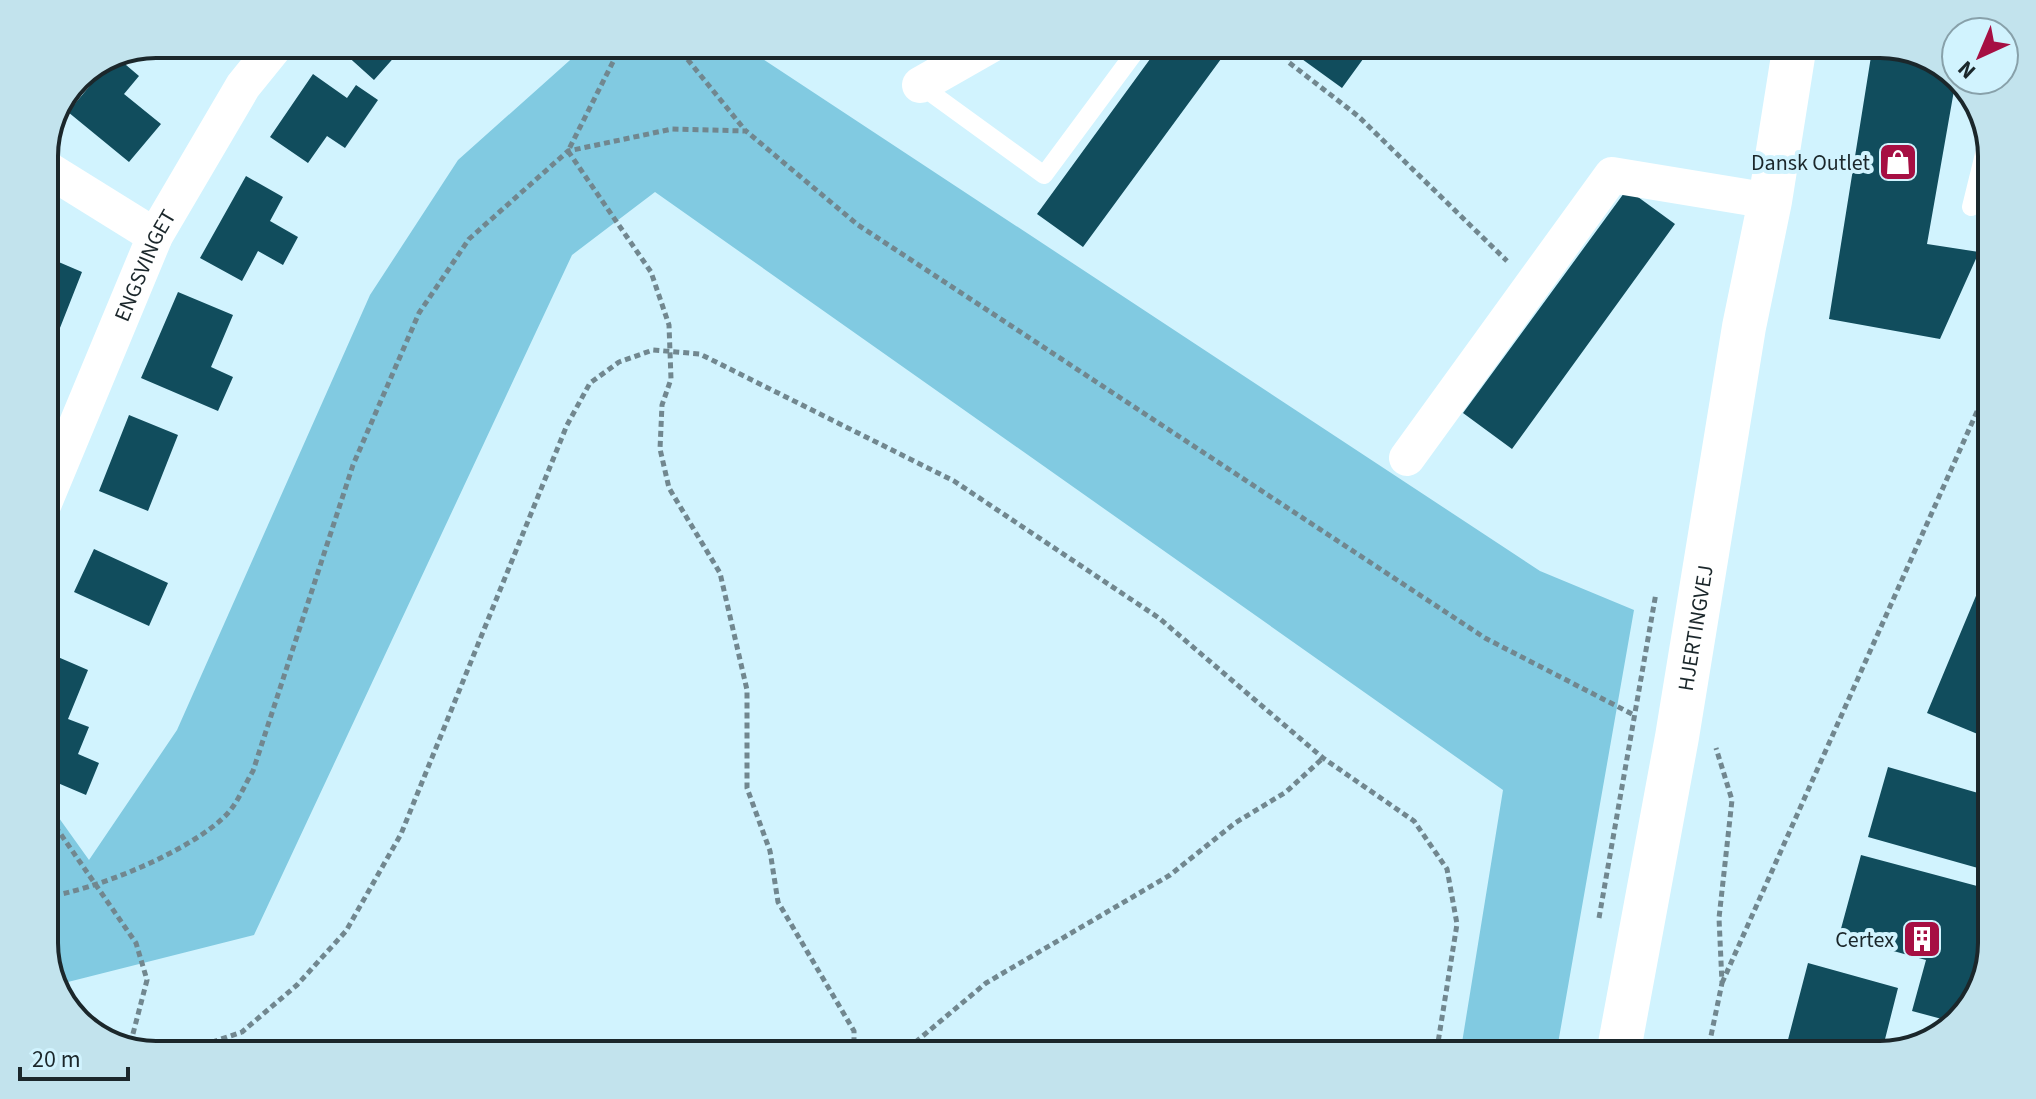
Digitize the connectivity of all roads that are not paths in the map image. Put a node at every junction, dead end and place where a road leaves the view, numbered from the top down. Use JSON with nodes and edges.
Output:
{"nodes":[{"id":1,"x":266,"y":58,"type":"edge"},
{"id":2,"x":967,"y":58,"type":"edge"},
{"id":3,"x":1131,"y":58,"type":"edge"},
{"id":4,"x":1793,"y":58,"type":"edge"},
{"id":5,"x":920,"y":85,"type":"joint"},
{"id":6,"x":58,"y":176,"type":"edge"},
{"id":7,"x":1978,"y":179,"type":"edge"},
{"id":8,"x":1770,"y":201,"type":"junction"},
{"id":9,"x":1971,"y":207,"type":"dead end"},
{"id":10,"x":155,"y":236,"type":"junction"},
{"id":11,"x":1407,"y":458,"type":"dead end"},
{"id":12,"x":58,"y":469,"type":"edge"},
{"id":13,"x":1621,"y":1041,"type":"edge"}],
"edges":[{"from":1,"to":10,"type":"street","name":"ENGSVINGET"},
{"from":2,"to":5,"type":"street"},
{"from":3,"to":5,"type":"lane"},
{"from":4,"to":8,"type":"main road","name":"HJERTINGVEJ"},
{"from":6,"to":10,"type":"street"},
{"from":7,"to":9,"type":"lane"},
{"from":8,"to":11,"type":"street"},
{"from":8,"to":13,"type":"main road","name":"HJERTINGVEJ"},
{"from":10,"to":12,"type":"street","name":"ENGSVINGET"}]}
